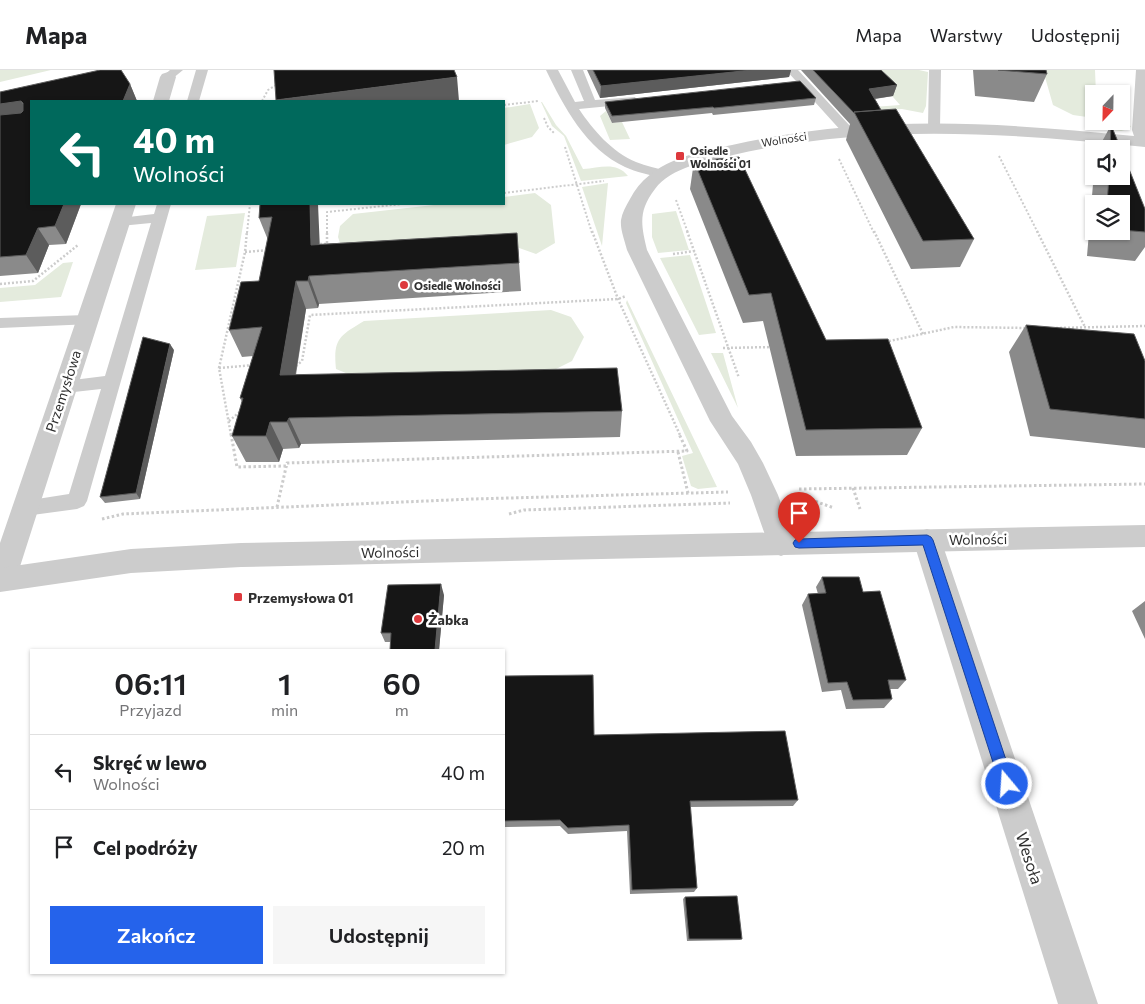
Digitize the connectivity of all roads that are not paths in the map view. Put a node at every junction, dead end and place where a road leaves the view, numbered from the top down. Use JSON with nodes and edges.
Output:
{"nodes":[{"id":1,"x":202,"y":70,"type":"edge"},
{"id":2,"x":552,"y":70,"type":"edge"},
{"id":3,"x":577,"y":70,"type":"edge"},
{"id":4,"x":792,"y":70,"type":"edge"},
{"id":5,"x":935,"y":70,"type":"edge"},
{"id":6,"x":1144,"y":70,"type":"edge"},
{"id":7,"x":172,"y":73,"type":"edge"},
{"id":8,"x":802,"y":81,"type":"junction"},
{"id":9,"x":783,"y":83,"type":"edge"},
{"id":10,"x":648,"y":98,"type":"edge"},
{"id":11,"x":160,"y":100,"type":"edge"},
{"id":12,"x":193,"y":100,"type":"edge"},
{"id":13,"x":590,"y":104,"type":"junction"},
{"id":14,"x":571,"y":106,"type":"junction"},
{"id":15,"x":934,"y":127,"type":"junction"},
{"id":16,"x":847,"y":130,"type":"junction"},
{"id":17,"x":1145,"y":142,"type":"edge"},
{"id":18,"x":662,"y":174,"type":"junction"},
{"id":19,"x":162,"y":211,"type":"edge"},
{"id":20,"x":123,"y":213,"type":"edge"},
{"id":21,"x":86,"y":320,"type":"junction"},
{"id":22,"x":0,"y":323,"type":"edge"},
{"id":23,"x":112,"y":382,"type":"junction"},
{"id":24,"x":65,"y":387,"type":"junction"},
{"id":25,"x":25,"y":508,"type":"junction"},
{"id":26,"x":1145,"y":536,"type":"edge"},
{"id":27,"x":927,"y":540,"type":"junction"},
{"id":28,"x":781,"y":544,"type":"junction"},
{"id":29,"x":1,"y":579,"type":"edge"},
{"id":30,"x":1078,"y":1004,"type":"edge"}],
"edges":[{"from":1,"to":12,"type":"lane"},
{"from":2,"to":14,"type":"lane"},
{"from":3,"to":13,"type":"lane"},
{"from":4,"to":8,"type":"lane"},
{"from":5,"to":15,"type":"lane"},
{"from":6,"to":17,"type":"street","name":"Wolności"},
{"from":7,"to":11,"type":"street"},
{"from":8,"to":9,"type":"lane"},
{"from":8,"to":16,"type":"lane"},
{"from":10,"to":13,"type":"lane"},
{"from":13,"to":14,"type":"lane"},
{"from":14,"to":18,"type":"lane"},
{"from":15,"to":16,"type":"street","name":"Wolności"},
{"from":15,"to":17,"type":"street","name":"Wolności"},
{"from":16,"to":18,"type":"street","name":"Wolności"},
{"from":18,"to":28,"type":"street","name":"Wolności"},
{"from":19,"to":20,"type":"lane"},
{"from":19,"to":23,"type":"lane"},
{"from":20,"to":21,"type":"street","name":"Przemysłowa"},
{"from":21,"to":22,"type":"lane"},
{"from":21,"to":24,"type":"street","name":"Przemysłowa"},
{"from":23,"to":24,"type":"lane"},
{"from":23,"to":25,"type":"lane"},
{"from":24,"to":25,"type":"street","name":"Przemysłowa"},
{"from":25,"to":29,"type":"street","name":"Przemysłowa"},
{"from":26,"to":27,"type":"street","name":"Wolności"},
{"from":27,"to":28,"type":"street","name":"Wolności"},
{"from":27,"to":30,"type":"street","name":"Wesoła"},
{"from":28,"to":29,"type":"street","name":"Wolności"}]}
